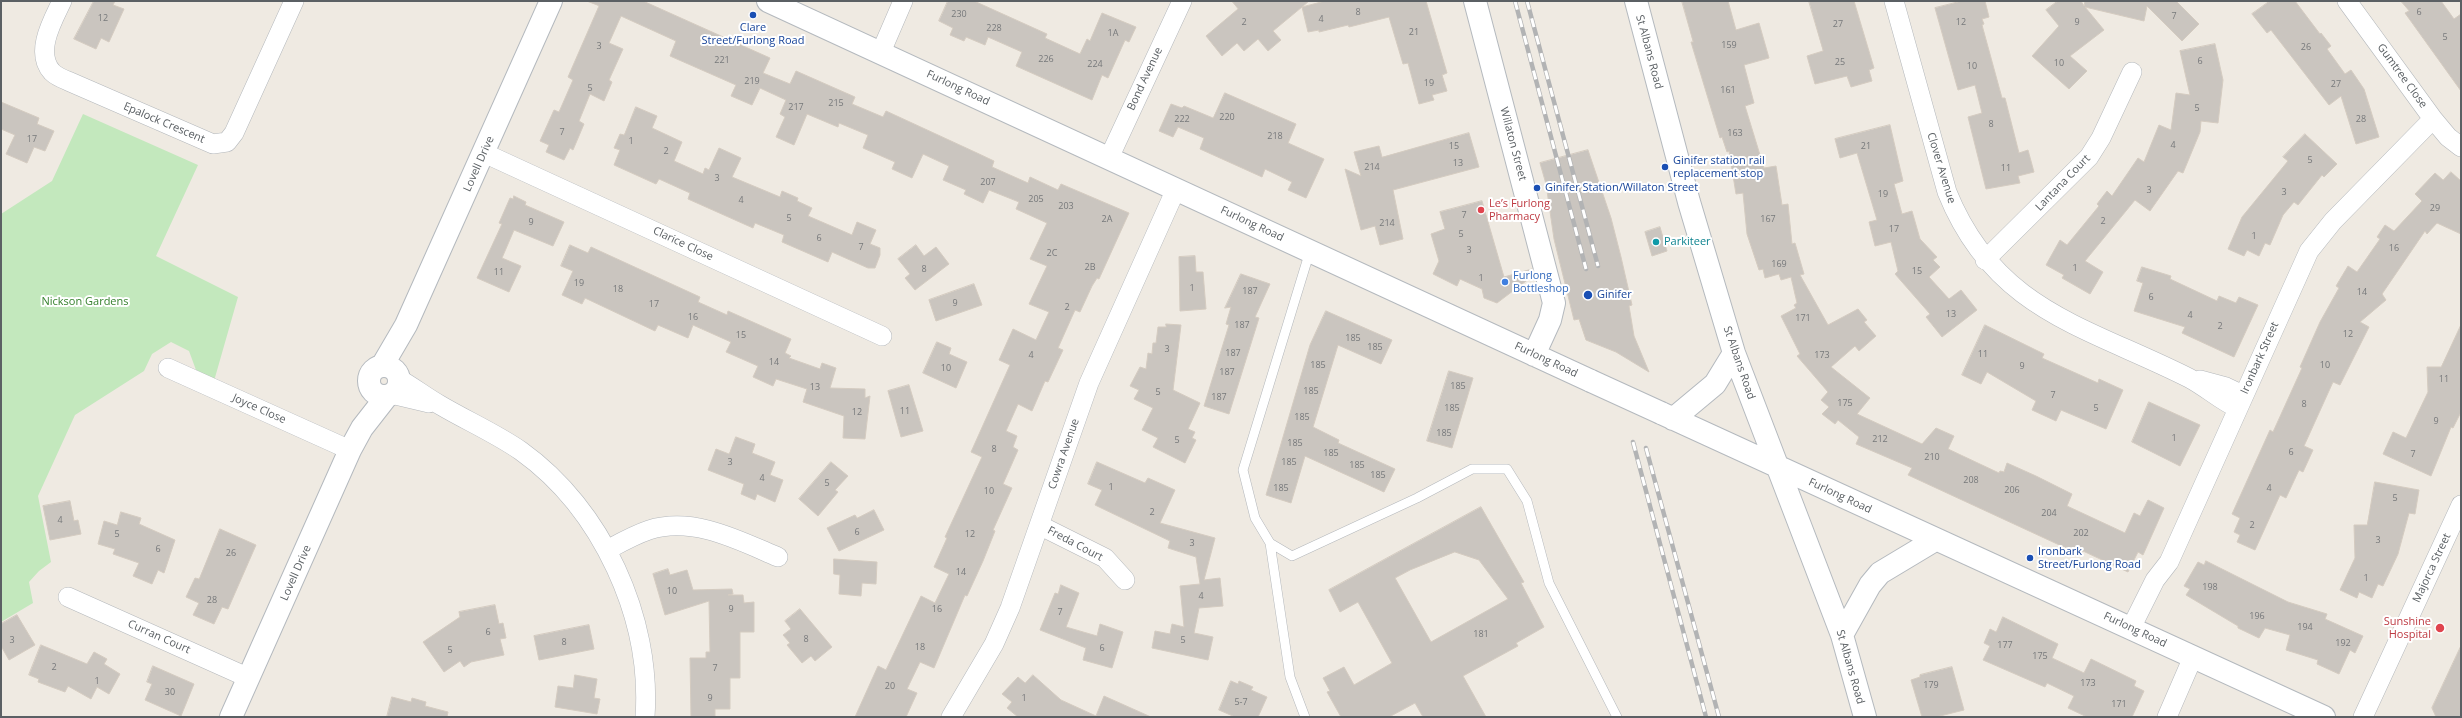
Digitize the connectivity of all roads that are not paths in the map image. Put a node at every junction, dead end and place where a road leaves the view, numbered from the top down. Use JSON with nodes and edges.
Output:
{"nodes":[{"id":1,"x":62,"y":1,"type":"edge"},
{"id":2,"x":294,"y":1,"type":"edge"},
{"id":3,"x":551,"y":1,"type":"edge"},
{"id":4,"x":768,"y":1,"type":"edge"},
{"id":5,"x":903,"y":1,"type":"edge"},
{"id":6,"x":1182,"y":1,"type":"edge"},
{"id":7,"x":1475,"y":1,"type":"edge"},
{"id":8,"x":1636,"y":1,"type":"edge"},
{"id":9,"x":1894,"y":1,"type":"edge"},
{"id":10,"x":2347,"y":1,"type":"edge"},
{"id":11,"x":881,"y":52,"type":"junction"},
{"id":12,"x":2132,"y":72,"type":"dead end"},
{"id":13,"x":2433,"y":119,"type":"junction"},
{"id":14,"x":2461,"y":147,"type":"edge"},
{"id":15,"x":484,"y":153,"type":"junction"},
{"id":16,"x":1109,"y":158,"type":"junction"},
{"id":17,"x":1176,"y":189,"type":"junction"},
{"id":18,"x":1310,"y":251,"type":"junction"},
{"id":19,"x":1985,"y":260,"type":"junction"},
{"id":20,"x":882,"y":336,"type":"dead end"},
{"id":21,"x":1734,"y":353,"type":"junction"},
{"id":22,"x":1534,"y":355,"type":"junction"},
{"id":23,"x":168,"y":368,"type":"dead end"},
{"id":24,"x":388,"y":383,"type":"junction"},
{"id":25,"x":2240,"y":402,"type":"junction"},
{"id":26,"x":1667,"y":416,"type":"junction"},
{"id":27,"x":350,"y":450,"type":"junction"},
{"id":28,"x":1780,"y":469,"type":"junction"},
{"id":29,"x":2461,"y":506,"type":"edge"},
{"id":30,"x":1041,"y":526,"type":"junction"},
{"id":31,"x":1935,"y":540,"type":"junction"},
{"id":32,"x":1270,"y":543,"type":"junction"},
{"id":33,"x":607,"y":550,"type":"junction"},
{"id":34,"x":778,"y":557,"type":"dead end"},
{"id":35,"x":1125,"y":580,"type":"dead end"},
{"id":36,"x":68,"y":597,"type":"dead end"},
{"id":37,"x":2132,"y":628,"type":"junction"},
{"id":38,"x":1842,"y":635,"type":"junction"},
{"id":39,"x":2193,"y":657,"type":"junction"},
{"id":40,"x":249,"y":678,"type":"junction"},
{"id":41,"x":231,"y":717,"type":"edge"},
{"id":42,"x":645,"y":717,"type":"edge"},
{"id":43,"x":951,"y":717,"type":"edge"},
{"id":44,"x":1305,"y":717,"type":"edge"},
{"id":45,"x":1617,"y":717,"type":"edge"},
{"id":46,"x":1864,"y":717,"type":"edge"},
{"id":47,"x":2167,"y":717,"type":"edge"},
{"id":48,"x":2324,"y":717,"type":"edge"},
{"id":49,"x":2363,"y":717,"type":"edge"}],
"edges":[{"from":1,"to":2,"type":"street","name":"Epalock Crescent"},
{"from":3,"to":15,"type":"main road","name":"Lovell Drive"},
{"from":4,"to":11,"type":"main road","name":"Furlong Road"},
{"from":5,"to":11,"type":"street"},
{"from":6,"to":16,"type":"street","name":"Bond Avenue"},
{"from":7,"to":22,"type":"main road","name":"Willaton Street"},
{"from":8,"to":21,"type":"main road","name":"St Albans Road"},
{"from":9,"to":19,"type":"street","name":"Clover Avenue"},
{"from":10,"to":13,"type":"street","name":"Gumtree Close"},
{"from":11,"to":16,"type":"main road","name":"Furlong Road"},
{"from":12,"to":19,"type":"street","name":"Lantana Court"},
{"from":13,"to":14,"type":"street","name":"Gumtree Close"},
{"from":13,"to":25,"type":"street","name":"Ironbark Street"},
{"from":15,"to":20,"type":"street","name":"Clarice Close"},
{"from":15,"to":24,"type":"main road","name":"Lovell Drive"},
{"from":16,"to":17,"type":"main road","name":"Furlong Road"},
{"from":17,"to":18,"type":"main road","name":"Furlong Road"},
{"from":17,"to":30,"type":"street","name":"Cowra Avenue"},
{"from":18,"to":22,"type":"main road","name":"Furlong Road"},
{"from":18,"to":32,"type":"lane"},
{"from":19,"to":25,"type":"street","name":"Clover Avenue"},
{"from":21,"to":26,"type":"main road"},
{"from":21,"to":28,"type":"main road","name":"St Albans Road"},
{"from":22,"to":26,"type":"main road","name":"Furlong Road","bridge":true},
{"from":23,"to":27,"type":"street","name":"Joyce Close"},
{"from":24,"to":27,"type":"main road","name":"Lovell Drive"},
{"from":24,"to":33,"type":"street"},
{"from":25,"to":37,"type":"street","name":"Ironbark Street"},
{"from":26,"to":28,"type":"main road","name":"Furlong Road"},
{"from":27,"to":40,"type":"main road","name":"Lovell Drive"},
{"from":28,"to":31,"type":"main road","name":"Furlong Road"},
{"from":28,"to":38,"type":"main road","name":"St Albans Road"},
{"from":29,"to":49,"type":"street","name":"Majorca Street"},
{"from":30,"to":35,"type":"street","name":"Freda Court"},
{"from":30,"to":43,"type":"street","name":"Cowra Avenue"},
{"from":31,"to":37,"type":"main road","name":"Furlong Road"},
{"from":31,"to":38,"type":"main road"},
{"from":32,"to":44,"type":"lane"},
{"from":32,"to":45,"type":"lane"},
{"from":33,"to":34,"type":"street"},
{"from":33,"to":42,"type":"street"},
{"from":36,"to":40,"type":"street","name":"Curran Court"},
{"from":37,"to":39,"type":"main road","name":"Furlong Road"},
{"from":38,"to":46,"type":"main road","name":"St Albans Road"},
{"from":39,"to":47,"type":"street"},
{"from":39,"to":48,"type":"main road","name":"Furlong Road"},
{"from":40,"to":41,"type":"main road","name":"Lovell Drive"}]}
